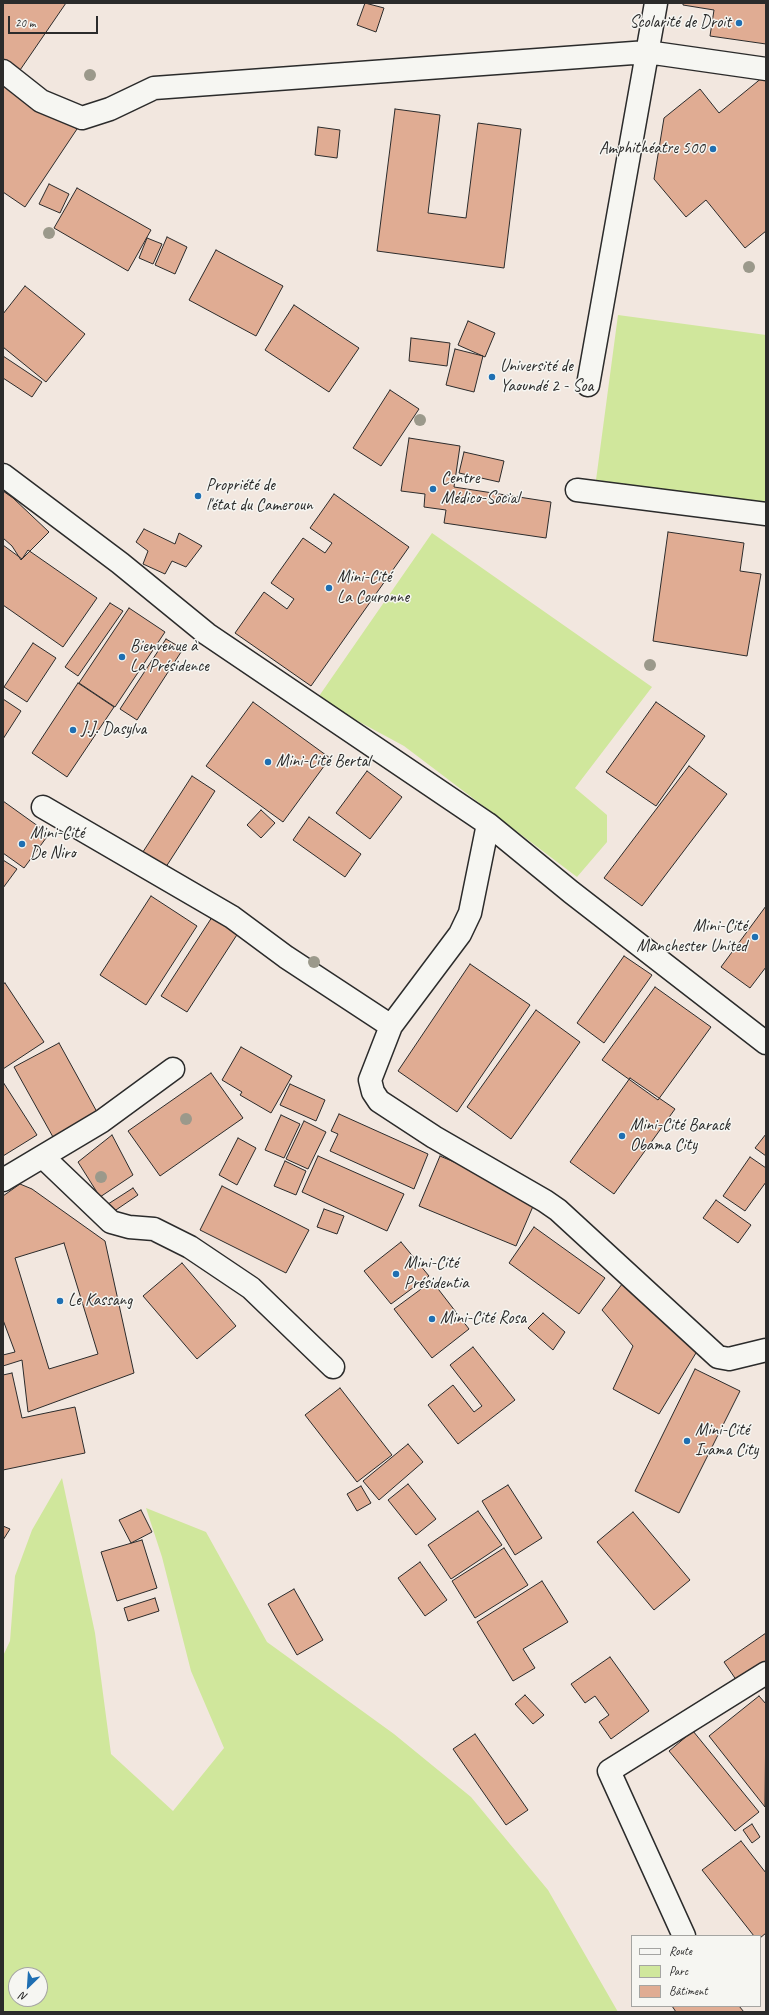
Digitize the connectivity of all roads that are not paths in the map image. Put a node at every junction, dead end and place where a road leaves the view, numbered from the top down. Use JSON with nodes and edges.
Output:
{"nodes":[{"id":1,"x":656,"y":3,"type":"edge"},
{"id":2,"x":647,"y":52,"type":"junction"},
{"id":3,"x":766,"y":69,"type":"edge"},
{"id":4,"x":3,"y":71,"type":"edge"},
{"id":5,"x":588,"y":385,"type":"dead end"},
{"id":6,"x":3,"y":475,"type":"edge"},
{"id":7,"x":577,"y":490,"type":"dead end"},
{"id":8,"x":766,"y":514,"type":"edge"},
{"id":9,"x":43,"y":807,"type":"dead end"},
{"id":10,"x":488,"y":824,"type":"junction"},
{"id":11,"x":391,"y":1026,"type":"junction"},
{"id":12,"x":766,"y":1043,"type":"edge"},
{"id":13,"x":173,"y":1069,"type":"dead end"},
{"id":14,"x":43,"y":1157,"type":"junction"},
{"id":15,"x":3,"y":1180,"type":"edge"},
{"id":16,"x":766,"y":1350,"type":"edge"},
{"id":17,"x":333,"y":1367,"type":"dead end"},
{"id":18,"x":766,"y":1673,"type":"edge"},
{"id":19,"x":684,"y":1935,"type":"edge"}],
"edges":[{"from":1,"to":2,"type":"street"},
{"from":2,"to":3,"type":"street"},
{"from":2,"to":4,"type":"street"},
{"from":2,"to":5,"type":"street"},
{"from":6,"to":10,"type":"street"},
{"from":7,"to":8,"type":"street"},
{"from":9,"to":11,"type":"street"},
{"from":10,"to":11,"type":"street"},
{"from":10,"to":12,"type":"street"},
{"from":11,"to":16,"type":"street"},
{"from":13,"to":14,"type":"street"},
{"from":14,"to":15,"type":"street"},
{"from":14,"to":17,"type":"street"},
{"from":18,"to":19,"type":"street"}]}
